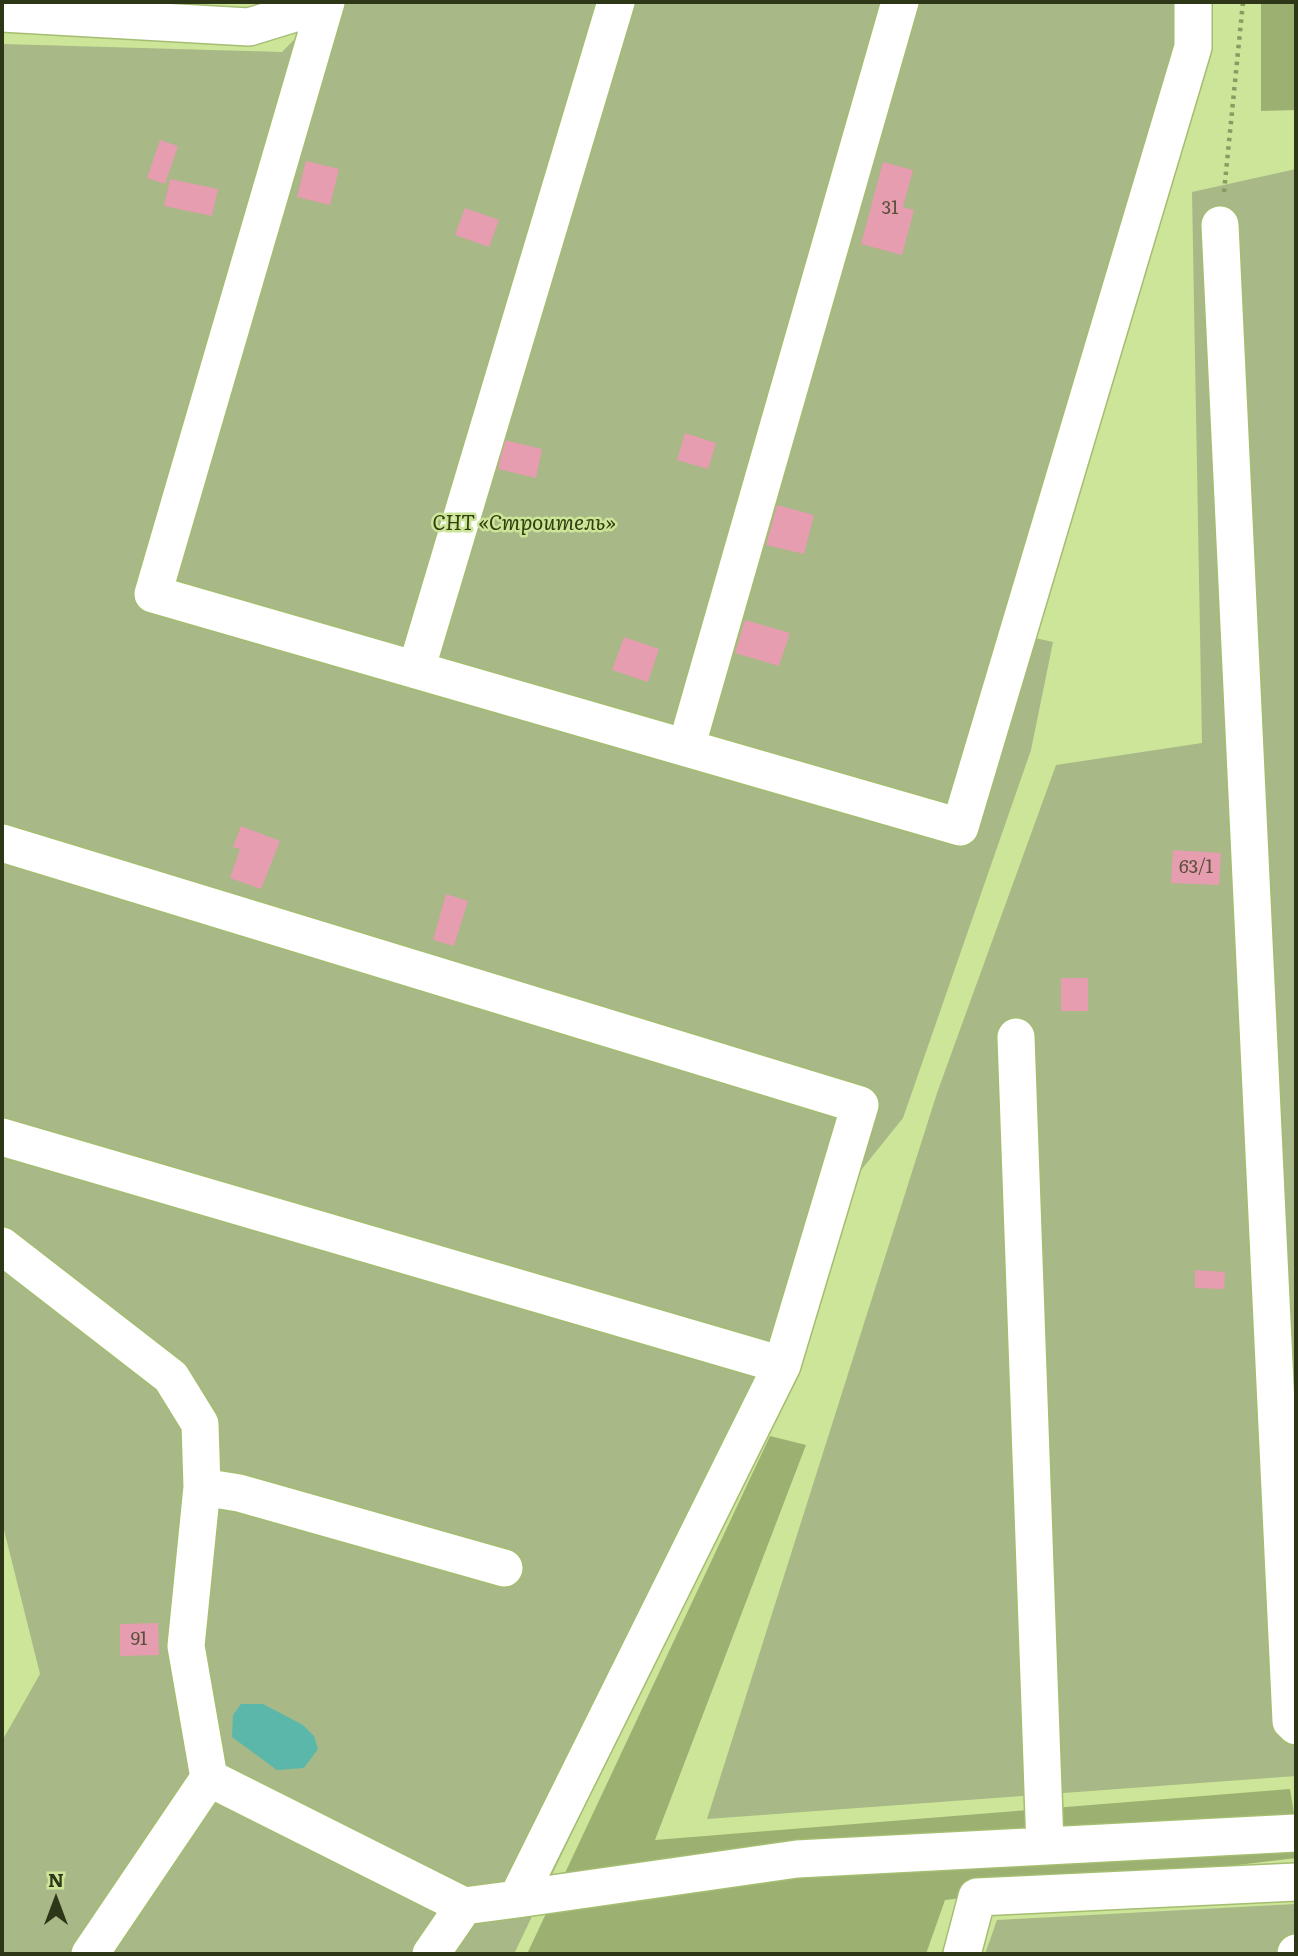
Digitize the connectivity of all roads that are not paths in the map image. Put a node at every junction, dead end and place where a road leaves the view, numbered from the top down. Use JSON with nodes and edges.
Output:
{"nodes":[{"id":1,"x":616,"y":2,"type":"edge"},
{"id":2,"x":900,"y":2,"type":"edge"},
{"id":3,"x":1193,"y":2,"type":"edge"},
{"id":4,"x":325,"y":3,"type":"edge"},
{"id":5,"x":2,"y":13,"type":"edge"},
{"id":6,"x":1220,"y":225,"type":"road end"},
{"id":7,"x":416,"y":670,"type":"junction"},
{"id":8,"x":685,"y":748,"type":"junction"},
{"id":9,"x":2,"y":843,"type":"edge"},
{"id":10,"x":1016,"y":1037,"type":"dead end"},
{"id":11,"x":2,"y":1137,"type":"edge"},
{"id":12,"x":2,"y":1246,"type":"edge"},
{"id":13,"x":782,"y":1364,"type":"junction"},
{"id":14,"x":202,"y":1487,"type":"junction"},
{"id":15,"x":503,"y":1568,"type":"dead end"},
{"id":16,"x":1296,"y":1726,"type":"edge"},
{"id":17,"x":209,"y":1778,"type":"junction"},
{"id":18,"x":1296,"y":1833,"type":"edge"},
{"id":19,"x":1045,"y":1846,"type":"junction"},
{"id":20,"x":1296,"y":1882,"type":"edge"},
{"id":21,"x":517,"y":1899,"type":"junction"},
{"id":22,"x":464,"y":1906,"type":"junction"},
{"id":23,"x":90,"y":1954,"type":"edge"},
{"id":24,"x":430,"y":1954,"type":"edge"},
{"id":25,"x":962,"y":1954,"type":"edge"}],
"edges":[{"from":1,"to":7,"type":"street"},
{"from":2,"to":8,"type":"street"},
{"from":3,"to":8,"type":"street"},
{"from":4,"to":5,"type":"street"},
{"from":4,"to":7,"type":"street"},
{"from":6,"to":16,"type":"street"},
{"from":7,"to":8,"type":"street"},
{"from":9,"to":13,"type":"street"},
{"from":10,"to":19,"type":"street"},
{"from":11,"to":13,"type":"street"},
{"from":12,"to":14,"type":"street"},
{"from":13,"to":21,"type":"street"},
{"from":14,"to":15,"type":"street"},
{"from":14,"to":17,"type":"street"},
{"from":17,"to":22,"type":"street"},
{"from":17,"to":23,"type":"street"},
{"from":18,"to":19,"type":"street"},
{"from":19,"to":21,"type":"street"},
{"from":20,"to":25,"type":"street"},
{"from":21,"to":22,"type":"street"},
{"from":22,"to":24,"type":"street"}]}
